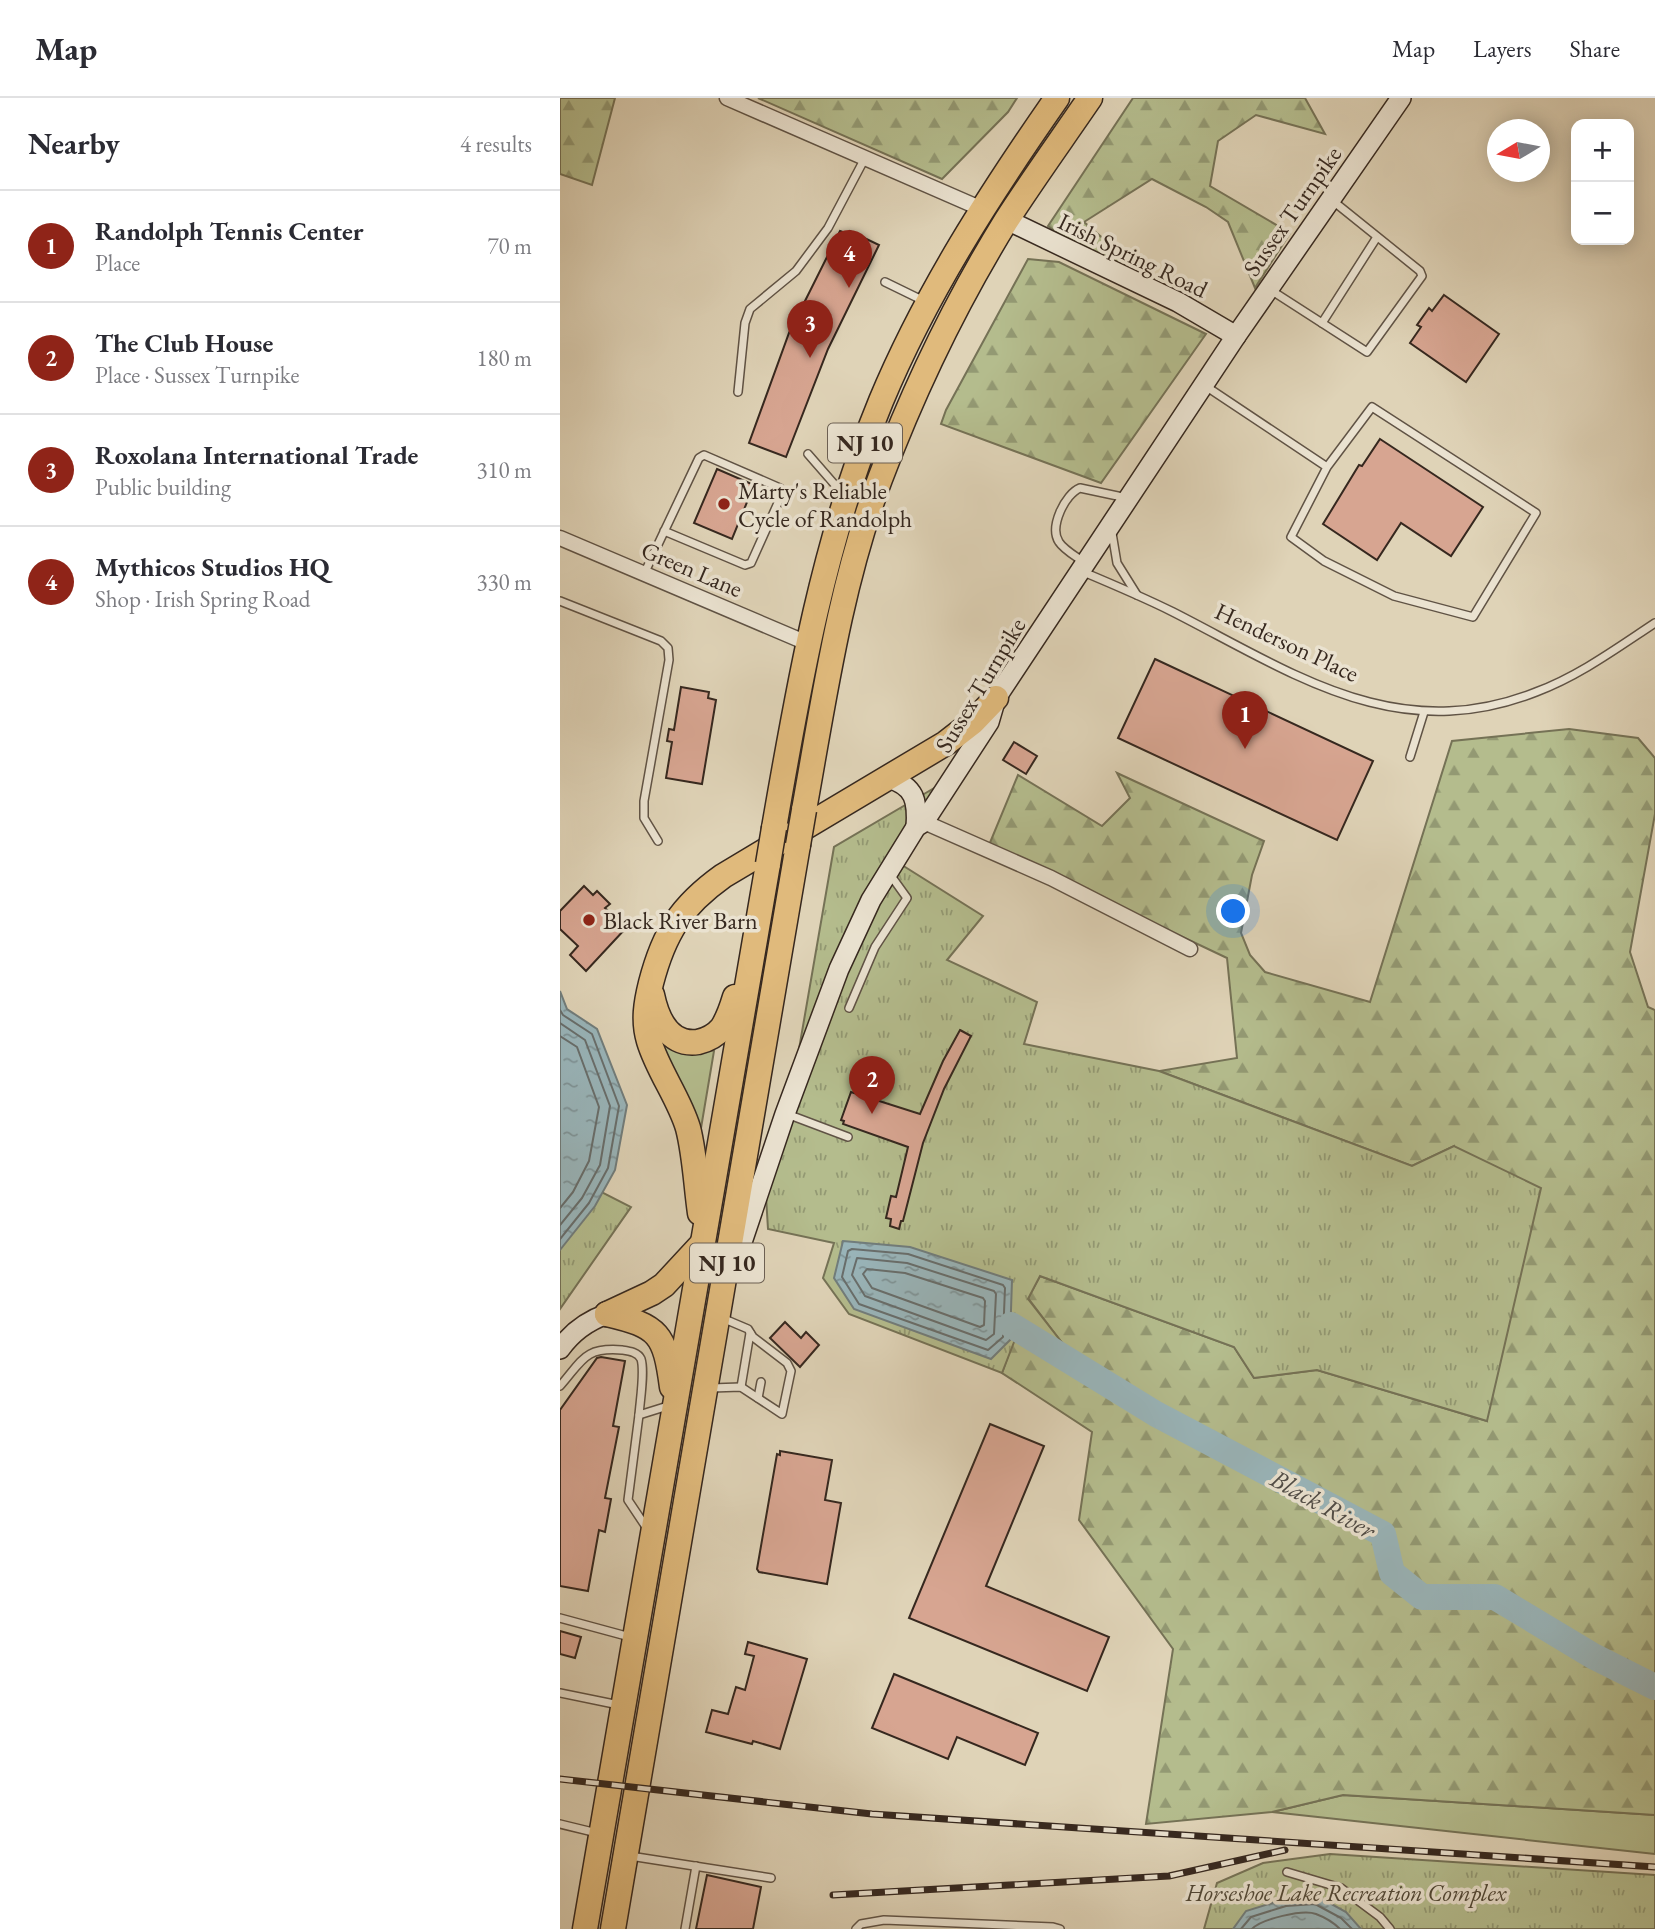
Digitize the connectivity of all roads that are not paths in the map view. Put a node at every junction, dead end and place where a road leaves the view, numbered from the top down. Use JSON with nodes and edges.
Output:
{"nodes":[{"id":1,"x":727,"y":98,"type":"edge"},
{"id":2,"x":1057,"y":98,"type":"edge"},
{"id":3,"x":1090,"y":98,"type":"edge"},
{"id":4,"x":1401,"y":98,"type":"edge"},
{"id":5,"x":865,"y":158,"type":"junction"},
{"id":6,"x":1330,"y":199,"type":"junction"},
{"id":7,"x":982,"y":209,"type":"junction"},
{"id":8,"x":1007,"y":220,"type":"junction"},
{"id":9,"x":1377,"y":237,"type":"junction"},
{"id":10,"x":885,"y":282,"type":"dead end"},
{"id":11,"x":1268,"y":289,"type":"junction"},
{"id":12,"x":928,"y":303,"type":"junction"},
{"id":13,"x":1322,"y":323,"type":"junction"},
{"id":14,"x":1236,"y":336,"type":"junction"},
{"id":15,"x":1203,"y":385,"type":"junction"},
{"id":16,"x":738,"y":392,"type":"dead end"},
{"id":17,"x":808,"y":454,"type":"dead end"},
{"id":18,"x":1327,"y":467,"type":"junction"},
{"id":19,"x":845,"y":497,"type":"junction"},
{"id":20,"x":1128,"y":498,"type":"junction"},
{"id":21,"x":1112,"y":522,"type":"junction"},
{"id":22,"x":664,"y":531,"type":"junction"},
{"id":23,"x":560,"y":537,"type":"edge"},
{"id":24,"x":1083,"y":567,"type":"junction"},
{"id":25,"x":644,"y":574,"type":"junction"},
{"id":26,"x":1137,"y":595,"type":"junction"},
{"id":27,"x":560,"y":601,"type":"edge"},
{"id":28,"x":1655,"y":623,"type":"edge"},
{"id":29,"x":807,"y":643,"type":"junction"},
{"id":30,"x":996,"y":698,"type":"junction"},
{"id":31,"x":1424,"y":712,"type":"junction"},
{"id":32,"x":1410,"y":757,"type":"dead end"},
{"id":33,"x":888,"y":778,"type":"junction"},
{"id":34,"x":920,"y":825,"type":"junction"},
{"id":35,"x":657,"y":841,"type":"dead end"},
{"id":36,"x":889,"y":873,"type":"junction"},
{"id":37,"x":754,"y":947,"type":"junction"},
{"id":38,"x":1191,"y":949,"type":"dead end"},
{"id":39,"x":652,"y":980,"type":"junction"},
{"id":40,"x":849,"y":1008,"type":"dead end"},
{"id":41,"x":785,"y":1114,"type":"junction"},
{"id":42,"x":848,"y":1137,"type":"dead end"},
{"id":43,"x":703,"y":1242,"type":"junction"},
{"id":44,"x":719,"y":1313,"type":"junction"},
{"id":45,"x":607,"y":1314,"type":"junction"},
{"id":46,"x":750,"y":1332,"type":"junction"},
{"id":47,"x":560,"y":1349,"type":"edge"},
{"id":48,"x":768,"y":1349,"type":"junction"},
{"id":49,"x":766,"y":1359,"type":"dead end"},
{"id":50,"x":761,"y":1382,"type":"dead end"},
{"id":51,"x":560,"y":1386,"type":"edge"},
{"id":52,"x":741,"y":1387,"type":"junction"},
{"id":53,"x":706,"y":1388,"type":"junction"},
{"id":54,"x":758,"y":1398,"type":"junction"},
{"id":55,"x":675,"y":1404,"type":"junction"},
{"id":56,"x":639,"y":1415,"type":"junction"},
{"id":57,"x":652,"y":1535,"type":"junction"},
{"id":58,"x":560,"y":1618,"type":"edge"},
{"id":59,"x":635,"y":1638,"type":"junction"},
{"id":60,"x":560,"y":1693,"type":"edge"},
{"id":61,"x":623,"y":1706,"type":"junction"},
{"id":62,"x":560,"y":1825,"type":"edge"},
{"id":63,"x":601,"y":1834,"type":"junction"},
{"id":64,"x":626,"y":1855,"type":"junction"},
{"id":65,"x":696,"y":1867,"type":"junction"},
{"id":66,"x":1287,"y":1872,"type":"dead end"},
{"id":67,"x":771,"y":1878,"type":"dead end"},
{"id":68,"x":585,"y":1929,"type":"edge"},
{"id":69,"x":613,"y":1929,"type":"edge"},
{"id":70,"x":685,"y":1929,"type":"edge"},
{"id":71,"x":856,"y":1929,"type":"edge"},
{"id":72,"x":1060,"y":1929,"type":"edge"},
{"id":73,"x":1390,"y":1929,"type":"edge"}],
"edges":[{"from":1,"to":5,"type":"street"},
{"from":2,"to":7,"type":"highway","number":"NJ 10"},
{"from":3,"to":8,"type":"highway","number":"NJ 10"},
{"from":4,"to":6,"type":"main road","name":"Sussex Turnpike"},
{"from":5,"to":7,"type":"street"},
{"from":5,"to":16,"type":"lane"},
{"from":6,"to":9,"type":"lane"},
{"from":6,"to":11,"type":"main road","name":"Sussex Turnpike"},
{"from":7,"to":12,"type":"highway","number":"NJ 10"},
{"from":8,"to":14,"type":"main road","name":"Irish Spring Road"},
{"from":8,"to":44,"type":"highway","number":"NJ 10","bridge":true},
{"from":9,"to":13,"type":"lane"},
{"from":9,"to":13,"type":"lane"},
{"from":10,"to":12,"type":"lane"},
{"from":11,"to":13,"type":"lane"},
{"from":11,"to":14,"type":"main road","name":"Sussex Turnpike"},
{"from":12,"to":19,"type":"highway","number":"NJ 10"},
{"from":14,"to":15,"type":"main road","name":"Sussex Turnpike"},
{"from":15,"to":18,"type":"lane"},
{"from":15,"to":20,"type":"main road","name":"Sussex Turnpike"},
{"from":17,"to":19,"type":"lane"},
{"from":18,"to":18,"type":"lane"},
{"from":19,"to":29,"type":"highway","number":"NJ 10"},
{"from":20,"to":21,"type":"main road","name":"Sussex Turnpike"},
{"from":20,"to":24,"type":"lane","name":"Henderson Place"},
{"from":21,"to":24,"type":"main road","name":"Sussex Turnpike"},
{"from":21,"to":26,"type":"lane"},
{"from":22,"to":22,"type":"lane"},
{"from":22,"to":25,"type":"lane"},
{"from":23,"to":25,"type":"street","name":"Green Lane"},
{"from":24,"to":26,"type":"lane","name":"Henderson Place"},
{"from":24,"to":30,"type":"main road","name":"Sussex Turnpike"},
{"from":25,"to":29,"type":"street","name":"Green Lane"},
{"from":26,"to":31,"type":"lane","name":"Henderson Place"},
{"from":27,"to":35,"type":"lane"},
{"from":28,"to":31,"type":"lane","name":"Henderson Place"},
{"from":29,"to":37,"type":"highway","number":"NJ 10","bridge":true},
{"from":30,"to":33,"type":"highway"},
{"from":30,"to":34,"type":"main road","name":"Sussex Turnpike"},
{"from":31,"to":32,"type":"lane"},
{"from":33,"to":34,"type":"main road"},
{"from":33,"to":39,"type":"highway"},
{"from":34,"to":36,"type":"main road","name":"Sussex Turnpike"},
{"from":34,"to":38,"type":"street"},
{"from":36,"to":40,"type":"lane"},
{"from":36,"to":41,"type":"main road","name":"Sussex Turnpike"},
{"from":37,"to":39,"type":"highway"},
{"from":37,"to":43,"type":"highway","number":"NJ 10"},
{"from":39,"to":43,"type":"highway"},
{"from":41,"to":42,"type":"lane"},
{"from":41,"to":44,"type":"main road","name":"Sussex Turnpike"},
{"from":43,"to":45,"type":"highway"},
{"from":43,"to":55,"type":"highway","number":"NJ 10"},
{"from":44,"to":46,"type":"lane"},
{"from":44,"to":53,"type":"highway","number":"NJ 10"},
{"from":45,"to":47,"type":"main road"},
{"from":45,"to":55,"type":"highway"},
{"from":46,"to":48,"type":"lane"},
{"from":46,"to":52,"type":"lane"},
{"from":48,"to":49,"type":"lane"},
{"from":48,"to":54,"type":"lane"},
{"from":50,"to":54,"type":"lane"},
{"from":51,"to":56,"type":"lane"},
{"from":52,"to":53,"type":"lane"},
{"from":52,"to":54,"type":"lane"},
{"from":53,"to":64,"type":"highway","number":"NJ 10"},
{"from":55,"to":56,"type":"lane"},
{"from":55,"to":57,"type":"highway","number":"NJ 10"},
{"from":56,"to":57,"type":"lane"},
{"from":57,"to":59,"type":"highway","number":"NJ 10"},
{"from":58,"to":59,"type":"lane"},
{"from":59,"to":61,"type":"highway","number":"NJ 10"},
{"from":60,"to":61,"type":"lane"},
{"from":61,"to":63,"type":"highway","number":"NJ 10"},
{"from":62,"to":63,"type":"lane"},
{"from":63,"to":68,"type":"highway","number":"NJ 10"},
{"from":64,"to":65,"type":"lane"},
{"from":64,"to":69,"type":"highway","number":"NJ 10"},
{"from":65,"to":67,"type":"lane"},
{"from":65,"to":70,"type":"lane"},
{"from":66,"to":73,"type":"lane"},
{"from":71,"to":72,"type":"lane"}]}
